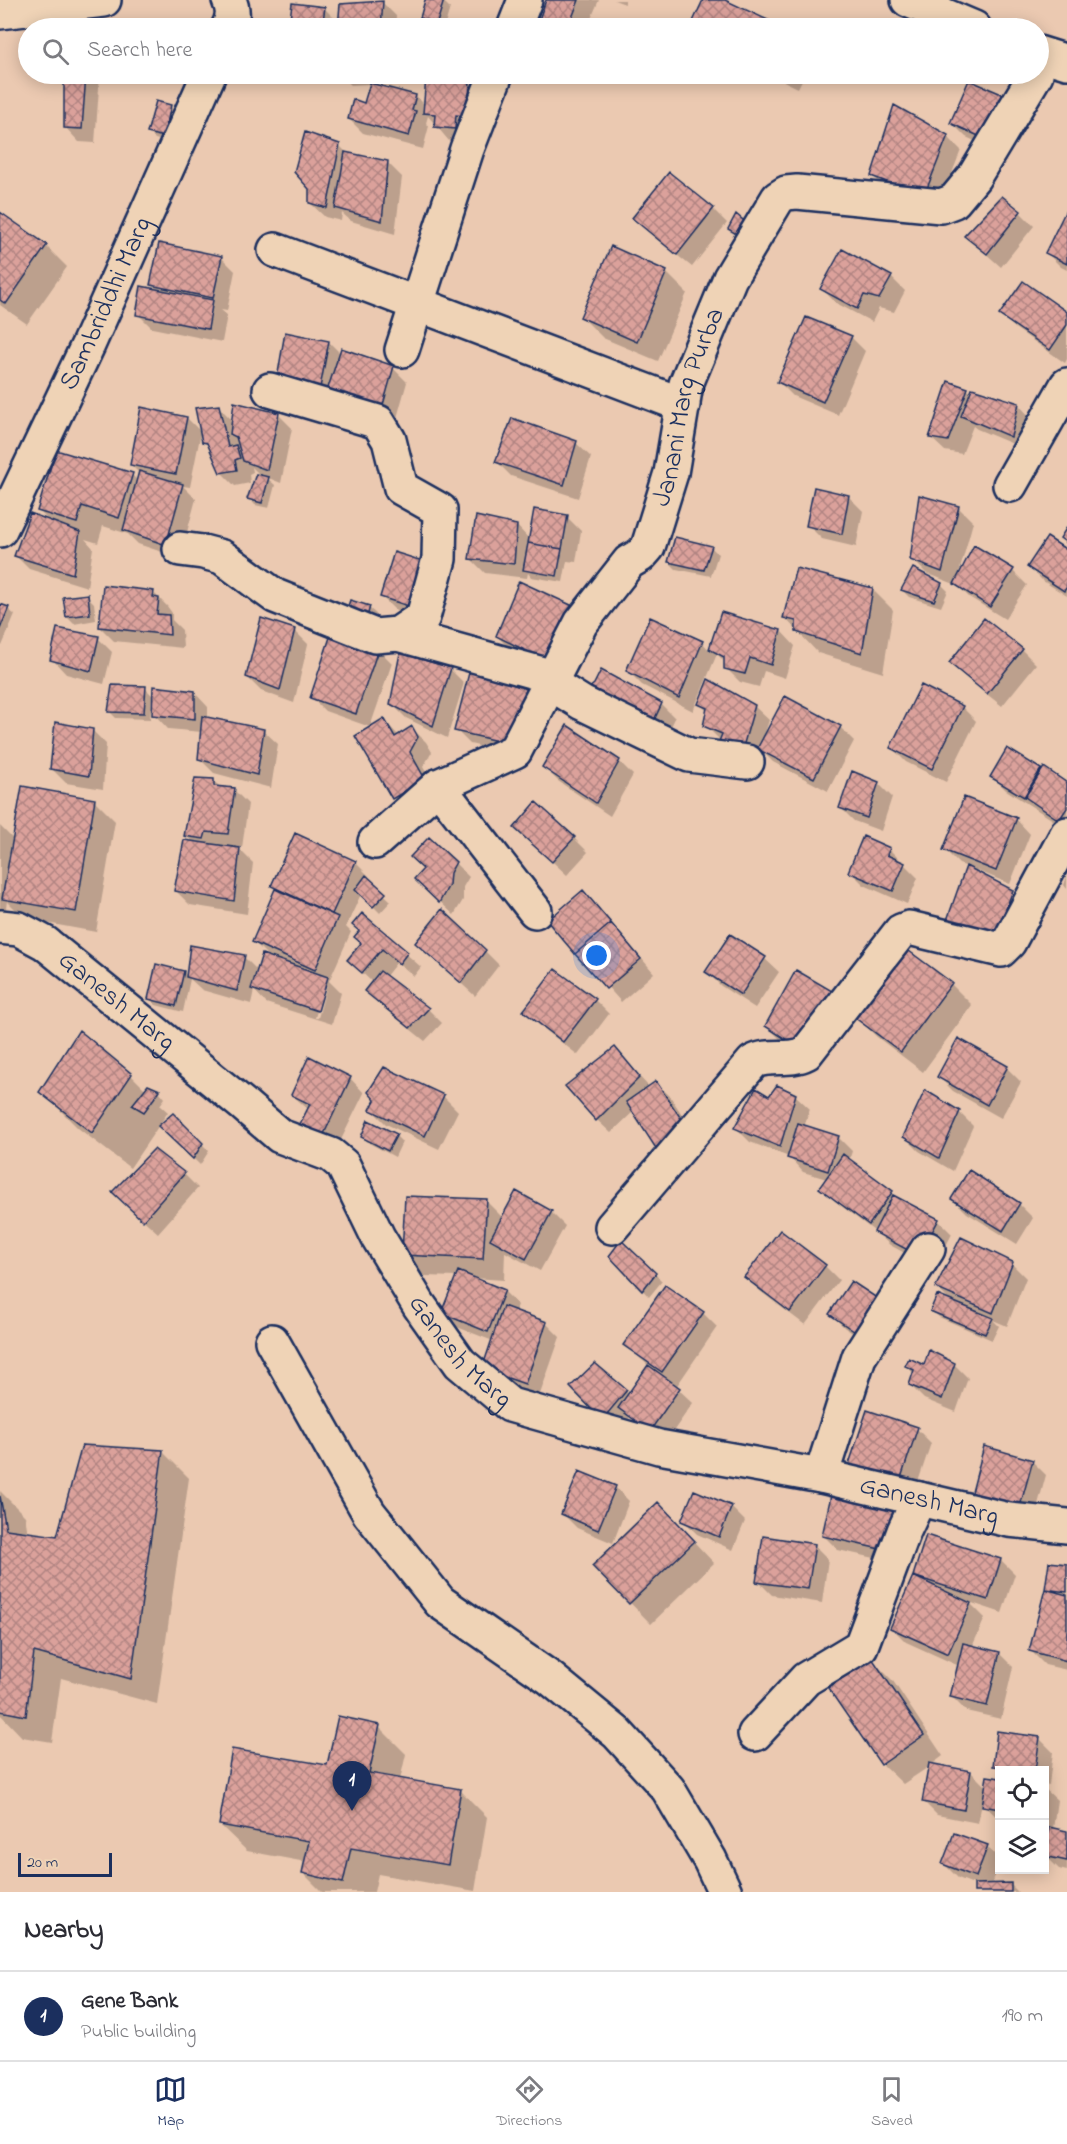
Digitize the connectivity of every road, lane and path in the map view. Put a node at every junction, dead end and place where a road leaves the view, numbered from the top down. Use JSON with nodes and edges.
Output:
{"nodes":[{"id":1,"x":104,"y":0,"type":"edge"},
{"id":2,"x":229,"y":0,"type":"edge"},
{"id":3,"x":525,"y":0,"type":"edge"},
{"id":4,"x":908,"y":0,"type":"edge"},
{"id":5,"x":0,"y":12,"type":"edge"},
{"id":6,"x":233,"y":18,"type":"edge"},
{"id":7,"x":518,"y":18,"type":"edge"},
{"id":8,"x":950,"y":18,"type":"edge"},
{"id":9,"x":204,"y":84,"type":"edge"},
{"id":10,"x":492,"y":84,"type":"edge"},
{"id":11,"x":1031,"y":84,"type":"edge"},
{"id":12,"x":275,"y":250,"type":"dead end"},
{"id":13,"x":416,"y":305,"type":"junction"},
{"id":14,"x":402,"y":350,"type":"dead end"},
{"id":15,"x":1067,"y":386,"type":"edge"},
{"id":16,"x":270,"y":390,"type":"dead end"},
{"id":17,"x":683,"y":405,"type":"junction"},
{"id":18,"x":1010,"y":484,"type":"dead end"},
{"id":19,"x":0,"y":530,"type":"edge"},
{"id":20,"x":180,"y":549,"type":"dead end"},
{"id":21,"x":398,"y":634,"type":"junction"},
{"id":22,"x":551,"y":680,"type":"junction"},
{"id":23,"x":747,"y":762,"type":"dead end"},
{"id":24,"x":438,"y":786,"type":"junction"},
{"id":25,"x":1067,"y":834,"type":"edge"},
{"id":26,"x":375,"y":842,"type":"dead end"},
{"id":27,"x":535,"y":911,"type":"dead end"},
{"id":28,"x":0,"y":927,"type":"edge"},
{"id":29,"x":612,"y":1227,"type":"dead end"},
{"id":30,"x":928,"y":1249,"type":"dead end"},
{"id":31,"x":272,"y":1341,"type":"dead end"},
{"id":32,"x":821,"y":1476,"type":"junction"},
{"id":33,"x":919,"y":1499,"type":"junction"},
{"id":34,"x":1067,"y":1526,"type":"edge"},
{"id":35,"x":755,"y":1734,"type":"dead end"},
{"id":36,"x":725,"y":1892,"type":"edge"}],
"edges":[{"from":1,"to":5,"type":"street"},
{"from":2,"to":6,"type":"street"},
{"from":3,"to":7,"type":"street"},
{"from":4,"to":8,"type":"street"},
{"from":9,"to":19,"type":"street","name":"Sambriddhi Marg"},
{"from":10,"to":13,"type":"street"},
{"from":11,"to":17,"type":"street","name":"Janani Marg Purba"},
{"from":12,"to":13,"type":"street"},
{"from":13,"to":14,"type":"street"},
{"from":13,"to":17,"type":"street"},
{"from":15,"to":18,"type":"street"},
{"from":16,"to":21,"type":"street"},
{"from":17,"to":22,"type":"street","name":"Janani Marg Purba"},
{"from":20,"to":21,"type":"street"},
{"from":21,"to":22,"type":"street"},
{"from":22,"to":23,"type":"street"},
{"from":22,"to":24,"type":"street","name":"Janani Marg Purba"},
{"from":24,"to":26,"type":"street","name":"Janani Marg Purba"},
{"from":24,"to":27,"type":"street"},
{"from":25,"to":29,"type":"street"},
{"from":28,"to":32,"type":"street","name":"Ganesh Marg"},
{"from":30,"to":32,"type":"street"},
{"from":31,"to":36,"type":"street"},
{"from":32,"to":33,"type":"street","name":"Ganesh Marg"},
{"from":33,"to":34,"type":"street","name":"Ganesh Marg"},
{"from":33,"to":35,"type":"street"}]}
